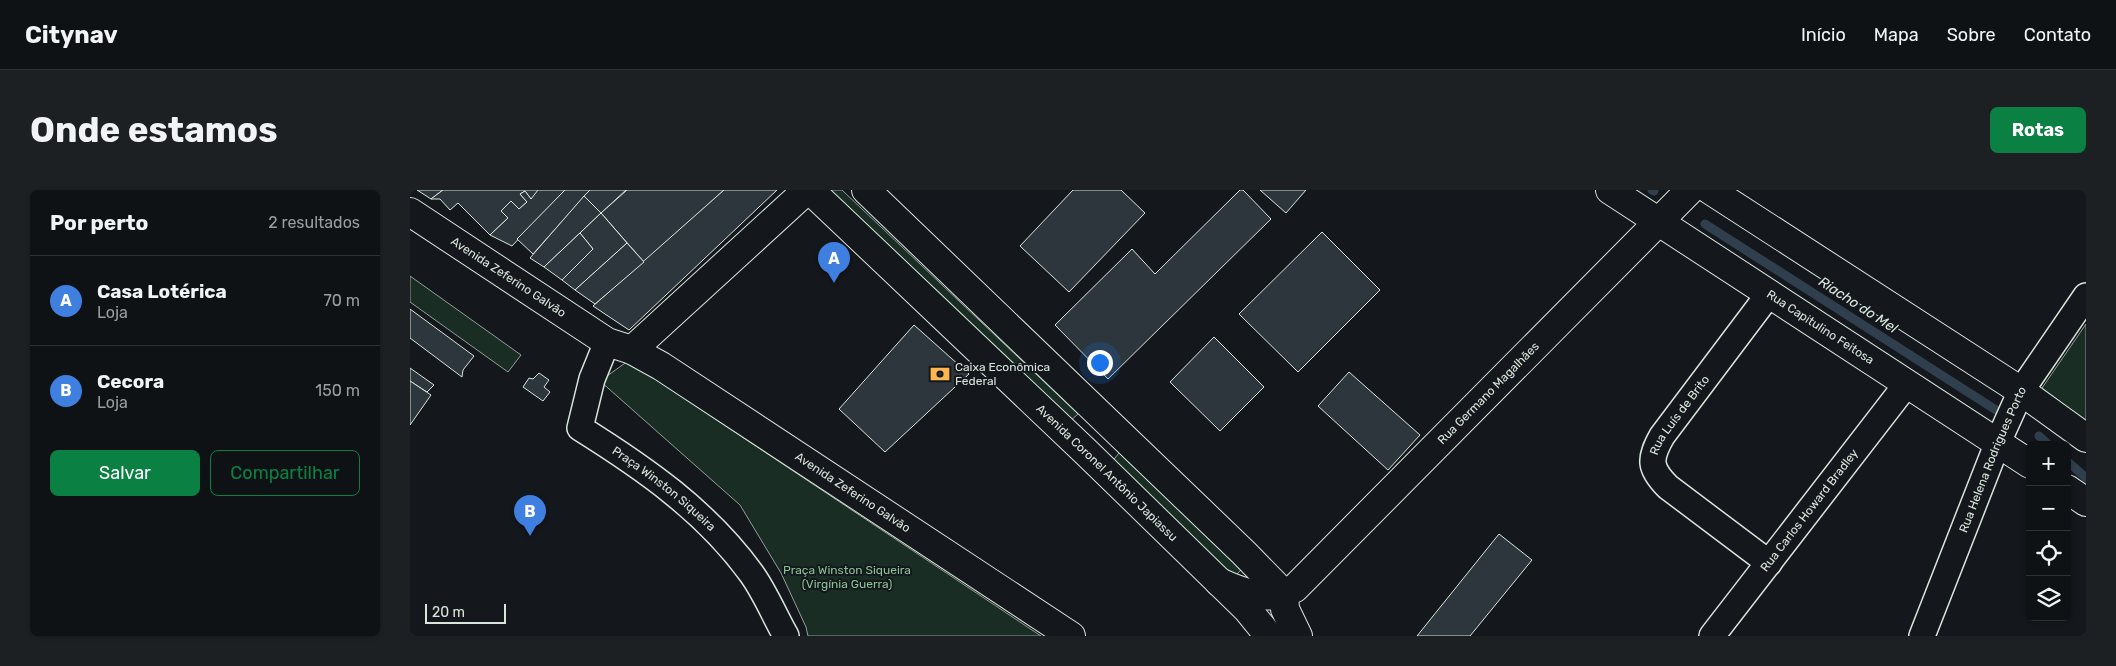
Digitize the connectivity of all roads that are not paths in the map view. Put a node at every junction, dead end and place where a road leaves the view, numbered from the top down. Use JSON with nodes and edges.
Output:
{"nodes":[{"id":1,"x":809,"y":190,"type":"edge"},
{"id":2,"x":866,"y":190,"type":"edge"},
{"id":3,"x":1610,"y":190,"type":"edge"},
{"id":4,"x":1690,"y":190,"type":"edge"},
{"id":5,"x":1710,"y":190,"type":"edge"},
{"id":6,"x":410,"y":212,"type":"edge"},
{"id":7,"x":1660,"y":222,"type":"junction"},
{"id":8,"x":1769,"y":294,"type":"junction"},
{"id":9,"x":2086,"y":296,"type":"edge"},
{"id":10,"x":620,"y":346,"type":"junction"},
{"id":11,"x":1906,"y":385,"type":"junction"},
{"id":12,"x":2021,"y":391,"type":"junction"},
{"id":13,"x":1112,"y":427,"type":"junction"},
{"id":14,"x":2086,"y":438,"type":"edge"},
{"id":15,"x":1998,"y":442,"type":"junction"},
{"id":16,"x":1087,"y":453,"type":"junction"},
{"id":17,"x":2026,"y":461,"type":"edge"},
{"id":18,"x":2071,"y":491,"type":"edge"},
{"id":19,"x":2086,"y":502,"type":"edge"},
{"id":20,"x":1769,"y":562,"type":"junction"},
{"id":21,"x":1219,"y":582,"type":"junction"},
{"id":22,"x":1284,"y":594,"type":"junction"},
{"id":23,"x":786,"y":636,"type":"edge"},
{"id":24,"x":1071,"y":636,"type":"edge"},
{"id":25,"x":1269,"y":636,"type":"edge"},
{"id":26,"x":1298,"y":636,"type":"edge"},
{"id":27,"x":1712,"y":636,"type":"edge"},
{"id":28,"x":1922,"y":636,"type":"edge"}],
"edges":[{"from":1,"to":10,"type":"street"},
{"from":1,"to":16,"type":"street","name":"Avenida Coronel Antônio Japiassu"},
{"from":2,"to":13,"type":"street"},
{"from":3,"to":7,"type":"street","name":"Rua Capitulino Feitosa"},
{"from":4,"to":7,"type":"street","name":"Rua Germano Magalhães"},
{"from":5,"to":12,"type":"street"},
{"from":6,"to":10,"type":"street","name":"Avenida Zeferino Galvão"},
{"from":7,"to":8,"type":"street","name":"Rua Capitulino Feitosa"},
{"from":7,"to":22,"type":"street","name":"Rua Germano Magalhães"},
{"from":8,"to":11,"type":"street","name":"Rua Capitulino Feitosa"},
{"from":8,"to":20,"type":"street","name":"Rua Luís de Brito"},
{"from":9,"to":12,"type":"street","name":"Rua Helena Rodrigues Porto"},
{"from":10,"to":23,"type":"street","name":"Praça Winston Siqueira"},
{"from":10,"to":24,"type":"street","name":"Avenida Zeferino Galvão"},
{"from":11,"to":15,"type":"street","name":"Rua Capitulino Feitosa"},
{"from":11,"to":20,"type":"street","name":"Rua Carlos Howard Bradley"},
{"from":12,"to":14,"type":"street"},
{"from":12,"to":15,"type":"street","name":"Rua Helena Rodrigues Porto"},
{"from":13,"to":16,"type":"street"},
{"from":13,"to":22,"type":"street"},
{"from":15,"to":17,"type":"street","name":"Rua Capitulino Feitosa"},
{"from":15,"to":28,"type":"street","name":"Rua Helena Rodrigues Porto"},
{"from":16,"to":21,"type":"street","name":"Avenida Coronel Antônio Japiassu"},
{"from":18,"to":19,"type":"street"},
{"from":20,"to":27,"type":"street","name":"Rua Carlos Howard Bradley"},
{"from":21,"to":22,"type":"street"},
{"from":21,"to":25,"type":"street","name":"Avenida Coronel Antônio Japiassu"},
{"from":22,"to":26,"type":"street"}]}
